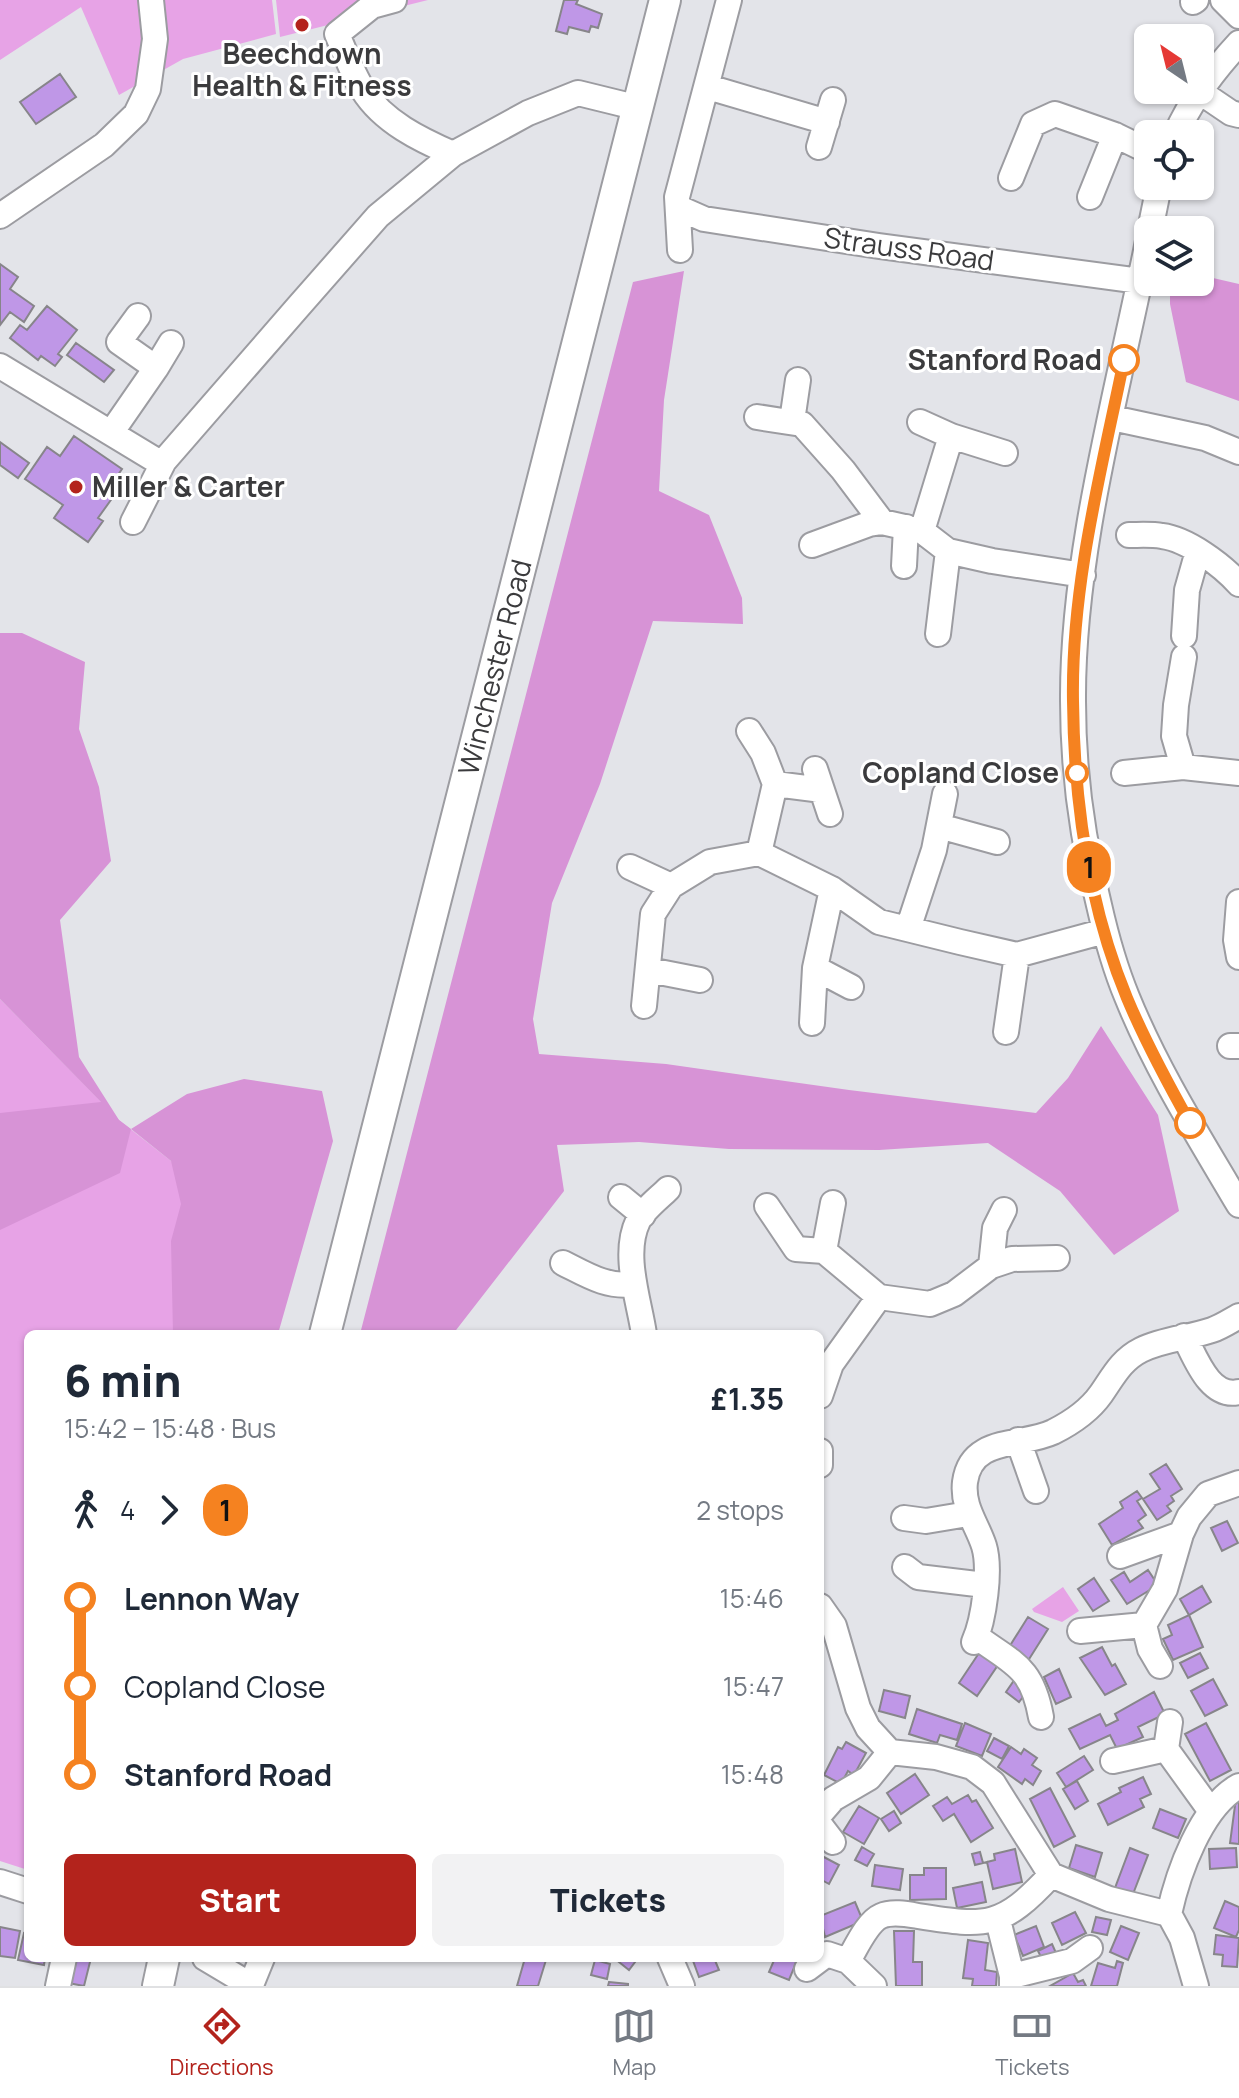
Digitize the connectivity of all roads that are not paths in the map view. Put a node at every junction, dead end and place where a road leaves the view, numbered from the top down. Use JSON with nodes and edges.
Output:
{"nodes":[{"id":1,"x":151,"y":0,"type":"edge"},
{"id":2,"x":394,"y":0,"type":"edge"},
{"id":3,"x":665,"y":0,"type":"edge"},
{"id":4,"x":729,"y":0,"type":"edge"},
{"id":5,"x":1223,"y":0,"type":"edge"},
{"id":6,"x":1239,"y":16,"type":"edge"},
{"id":7,"x":1239,"y":43,"type":"edge"},
{"id":8,"x":1214,"y":72,"type":"edge"},
{"id":9,"x":708,"y":87,"type":"junction"},
{"id":10,"x":1214,"y":101,"type":"edge"},
{"id":11,"x":639,"y":108,"type":"junction"},
{"id":12,"x":1239,"y":115,"type":"edge"},
{"id":13,"x":1115,"y":135,"type":"junction"},
{"id":14,"x":1134,"y":144,"type":"edge"},
{"id":15,"x":819,"y":147,"type":"dead end"},
{"id":16,"x":453,"y":154,"type":"junction"},
{"id":17,"x":1011,"y":178,"type":"dead end"},
{"id":18,"x":1090,"y":197,"type":"dead end"},
{"id":19,"x":679,"y":208,"type":"junction"},
{"id":20,"x":0,"y":216,"type":"edge"},
{"id":21,"x":680,"y":250,"type":"dead end"},
{"id":22,"x":1134,"y":280,"type":"edge"},
{"id":23,"x":1137,"y":296,"type":"edge"},
{"id":24,"x":138,"y":316,"type":"dead end"},
{"id":25,"x":171,"y":343,"type":"dead end"},
{"id":26,"x":0,"y":366,"type":"edge"},
{"id":27,"x":156,"y":368,"type":"junction"},
{"id":28,"x":798,"y":380,"type":"dead end"},
{"id":29,"x":757,"y":417,"type":"dead end"},
{"id":30,"x":1112,"y":418,"type":"junction"},
{"id":31,"x":792,"y":421,"type":"junction"},
{"id":32,"x":920,"y":422,"type":"dead end"},
{"id":33,"x":111,"y":433,"type":"junction"},
{"id":34,"x":951,"y":436,"type":"junction"},
{"id":35,"x":1239,"y":452,"type":"edge"},
{"id":36,"x":1005,"y":453,"type":"dead end"},
{"id":37,"x":162,"y":464,"type":"junction"},
{"id":38,"x":133,"y":522,"type":"dead end"},
{"id":39,"x":903,"y":527,"type":"junction"},
{"id":40,"x":1129,"y":535,"type":"dead end"},
{"id":41,"x":812,"y":545,"type":"dead end"},
{"id":42,"x":948,"y":551,"type":"junction"},
{"id":43,"x":1198,"y":551,"type":"junction"},
{"id":44,"x":904,"y":566,"type":"dead end"},
{"id":45,"x":1083,"y":575,"type":"junction"},
{"id":46,"x":1239,"y":584,"type":"edge"},
{"id":47,"x":938,"y":634,"type":"dead end"},
{"id":48,"x":749,"y":731,"type":"dead end"},
{"id":49,"x":763,"y":753,"type":"junction"},
{"id":50,"x":736,"y":755,"type":"dead end"},
{"id":51,"x":1183,"y":767,"type":"junction"},
{"id":52,"x":1124,"y":773,"type":"dead end"},
{"id":53,"x":1239,"y":773,"type":"edge"},
{"id":54,"x":775,"y":784,"type":"junction"},
{"id":55,"x":945,"y":794,"type":"dead end"},
{"id":56,"x":830,"y":814,"type":"dead end"},
{"id":57,"x":939,"y":826,"type":"junction"},
{"id":58,"x":997,"y":842,"type":"dead end"},
{"id":59,"x":759,"y":853,"type":"junction"},
{"id":60,"x":630,"y":867,"type":"dead end"},
{"id":61,"x":671,"y":886,"type":"junction"},
{"id":62,"x":832,"y":889,"type":"junction"},
{"id":63,"x":1239,"y":902,"type":"edge"},
{"id":64,"x":908,"y":929,"type":"junction"},
{"id":65,"x":1105,"y":931,"type":"junction"},
{"id":66,"x":1017,"y":955,"type":"junction"},
{"id":67,"x":1239,"y":957,"type":"edge"},
{"id":68,"x":815,"y":968,"type":"junction"},
{"id":69,"x":649,"y":970,"type":"junction"},
{"id":70,"x":700,"y":980,"type":"dead end"},
{"id":71,"x":851,"y":987,"type":"dead end"},
{"id":72,"x":644,"y":1006,"type":"dead end"},
{"id":73,"x":812,"y":1023,"type":"dead end"},
{"id":74,"x":1006,"y":1032,"type":"dead end"},
{"id":75,"x":668,"y":1189,"type":"dead end"},
{"id":76,"x":621,"y":1197,"type":"dead end"},
{"id":77,"x":833,"y":1203,"type":"dead end"},
{"id":78,"x":1239,"y":1205,"type":"edge"},
{"id":79,"x":767,"y":1206,"type":"dead end"},
{"id":80,"x":1004,"y":1210,"type":"dead end"},
{"id":81,"x":643,"y":1215,"type":"junction"},
{"id":82,"x":824,"y":1251,"type":"junction"},
{"id":83,"x":1057,"y":1258,"type":"dead end"},
{"id":84,"x":563,"y":1263,"type":"dead end"},
{"id":85,"x":991,"y":1266,"type":"junction"},
{"id":86,"x":634,"y":1284,"type":"junction"},
{"id":87,"x":879,"y":1297,"type":"junction"},
{"id":88,"x":1239,"y":1316,"type":"edge"},
{"id":89,"x":326,"y":1330,"type":"edge"},
{"id":90,"x":643,"y":1330,"type":"edge"},
{"id":91,"x":1184,"y":1336,"type":"junction"},
{"id":92,"x":824,"y":1384,"type":"edge"},
{"id":93,"x":1231,"y":1391,"type":"edge"},
{"id":94,"x":1018,"y":1440,"type":"junction"},
{"id":95,"x":1239,"y":1483,"type":"edge"},
{"id":96,"x":1036,"y":1491,"type":"dead end"},
{"id":97,"x":968,"y":1514,"type":"junction"},
{"id":98,"x":904,"y":1518,"type":"dead end"},
{"id":99,"x":1181,"y":1534,"type":"junction"},
{"id":100,"x":1120,"y":1556,"type":"dead end"},
{"id":101,"x":905,"y":1567,"type":"dead end"},
{"id":102,"x":985,"y":1585,"type":"junction"},
{"id":103,"x":824,"y":1612,"type":"edge"},
{"id":104,"x":1144,"y":1625,"type":"junction"},
{"id":105,"x":1080,"y":1631,"type":"dead end"},
{"id":106,"x":1160,"y":1666,"type":"dead end"},
{"id":107,"x":1041,"y":1717,"type":"dead end"},
{"id":108,"x":1170,"y":1722,"type":"dead end"},
{"id":109,"x":1166,"y":1749,"type":"junction"},
{"id":110,"x":890,"y":1752,"type":"junction"},
{"id":111,"x":1113,"y":1761,"type":"dead end"},
{"id":112,"x":1239,"y":1786,"type":"edge"},
{"id":113,"x":824,"y":1809,"type":"edge"},
{"id":114,"x":1210,"y":1810,"type":"junction"},
{"id":115,"x":1051,"y":1875,"type":"junction"},
{"id":116,"x":0,"y":1882,"type":"edge"},
{"id":117,"x":24,"y":1890,"type":"edge"},
{"id":118,"x":1169,"y":1914,"type":"junction"},
{"id":119,"x":998,"y":1920,"type":"junction"},
{"id":120,"x":1090,"y":1948,"type":"dead end"},
{"id":121,"x":826,"y":1956,"type":"edge"},
{"id":122,"x":63,"y":1962,"type":"edge"},
{"id":123,"x":163,"y":1962,"type":"edge"},
{"id":124,"x":212,"y":1962,"type":"edge"},
{"id":125,"x":260,"y":1962,"type":"edge"},
{"id":126,"x":672,"y":1962,"type":"edge"},
{"id":127,"x":1012,"y":1981,"type":"edge"},
{"id":128,"x":871,"y":1984,"type":"edge"},
{"id":129,"x":58,"y":1986,"type":"edge"},
{"id":130,"x":158,"y":1986,"type":"edge"},
{"id":131,"x":251,"y":1986,"type":"edge"},
{"id":132,"x":682,"y":1986,"type":"edge"},
{"id":133,"x":1196,"y":1986,"type":"edge"}],
"edges":[{"from":1,"to":20,"type":"street"},
{"from":2,"to":16,"type":"street"},
{"from":3,"to":11,"type":"main road","name":"Winchester Road"},
{"from":4,"to":9,"type":"street"},
{"from":5,"to":6,"type":"street"},
{"from":7,"to":8,"type":"street"},
{"from":9,"to":15,"type":"street"},
{"from":9,"to":19,"type":"street"},
{"from":10,"to":12,"type":"street"},
{"from":11,"to":16,"type":"street"},
{"from":11,"to":89,"type":"main road","name":"Winchester Road"},
{"from":13,"to":14,"type":"street"},
{"from":13,"to":17,"type":"street"},
{"from":13,"to":18,"type":"street"},
{"from":16,"to":37,"type":"street"},
{"from":19,"to":21,"type":"street"},
{"from":19,"to":22,"type":"street","name":"Strauss Road"},
{"from":23,"to":30,"type":"street"},
{"from":24,"to":27,"type":"street"},
{"from":25,"to":27,"type":"street"},
{"from":26,"to":33,"type":"street"},
{"from":27,"to":33,"type":"street"},
{"from":28,"to":31,"type":"street"},
{"from":29,"to":31,"type":"street"},
{"from":30,"to":35,"type":"street"},
{"from":30,"to":45,"type":"street"},
{"from":31,"to":39,"type":"street"},
{"from":32,"to":34,"type":"street"},
{"from":33,"to":37,"type":"street"},
{"from":34,"to":36,"type":"street"},
{"from":34,"to":39,"type":"street"},
{"from":37,"to":38,"type":"street"},
{"from":39,"to":41,"type":"street"},
{"from":39,"to":42,"type":"street"},
{"from":39,"to":44,"type":"street"},
{"from":40,"to":43,"type":"street"},
{"from":42,"to":45,"type":"street"},
{"from":42,"to":47,"type":"street"},
{"from":43,"to":46,"type":"street"},
{"from":43,"to":51,"type":"street"},
{"from":45,"to":65,"type":"street"},
{"from":48,"to":49,"type":"street"},
{"from":49,"to":50,"type":"street"},
{"from":49,"to":54,"type":"street"},
{"from":51,"to":52,"type":"street"},
{"from":51,"to":53,"type":"street"},
{"from":54,"to":56,"type":"street"},
{"from":54,"to":59,"type":"street"},
{"from":55,"to":57,"type":"street"},
{"from":57,"to":58,"type":"street"},
{"from":57,"to":64,"type":"street"},
{"from":59,"to":61,"type":"street"},
{"from":59,"to":62,"type":"street"},
{"from":60,"to":61,"type":"street"},
{"from":61,"to":69,"type":"street"},
{"from":62,"to":64,"type":"street"},
{"from":62,"to":68,"type":"street"},
{"from":63,"to":67,"type":"street"},
{"from":64,"to":66,"type":"street"},
{"from":65,"to":66,"type":"street"},
{"from":65,"to":78,"type":"street"},
{"from":66,"to":74,"type":"street"},
{"from":68,"to":71,"type":"street"},
{"from":68,"to":73,"type":"street"},
{"from":69,"to":70,"type":"street"},
{"from":69,"to":72,"type":"street"},
{"from":75,"to":81,"type":"street"},
{"from":76,"to":81,"type":"street"},
{"from":77,"to":82,"type":"street"},
{"from":79,"to":82,"type":"street"},
{"from":80,"to":85,"type":"street"},
{"from":81,"to":86,"type":"street"},
{"from":82,"to":87,"type":"street"},
{"from":83,"to":85,"type":"street"},
{"from":84,"to":86,"type":"street"},
{"from":85,"to":87,"type":"street"},
{"from":86,"to":90,"type":"street"},
{"from":87,"to":92,"type":"street"},
{"from":88,"to":91,"type":"street"},
{"from":91,"to":93,"type":"street"},
{"from":91,"to":94,"type":"street"},
{"from":94,"to":96,"type":"street"},
{"from":94,"to":97,"type":"street"},
{"from":95,"to":99,"type":"street"},
{"from":97,"to":98,"type":"street"},
{"from":97,"to":102,"type":"street"},
{"from":99,"to":100,"type":"street"},
{"from":99,"to":104,"type":"street"},
{"from":101,"to":102,"type":"street"},
{"from":102,"to":107,"type":"street"},
{"from":103,"to":110,"type":"street"},
{"from":104,"to":105,"type":"street"},
{"from":104,"to":106,"type":"street"},
{"from":108,"to":109,"type":"street"},
{"from":109,"to":111,"type":"street"},
{"from":109,"to":114,"type":"street"},
{"from":110,"to":113,"type":"street"},
{"from":110,"to":115,"type":"street"},
{"from":112,"to":114,"type":"street"},
{"from":114,"to":118,"type":"street"},
{"from":115,"to":118,"type":"street"},
{"from":115,"to":119,"type":"street"},
{"from":116,"to":117,"type":"street"},
{"from":118,"to":133,"type":"street"},
{"from":119,"to":121,"type":"street"},
{"from":119,"to":127,"type":"street"},
{"from":120,"to":127,"type":"street"},
{"from":121,"to":128,"type":"street"},
{"from":122,"to":129,"type":"street"},
{"from":123,"to":130,"type":"main road"},
{"from":124,"to":131,"type":"street"},
{"from":125,"to":131,"type":"street"},
{"from":126,"to":132,"type":"street"}]}
